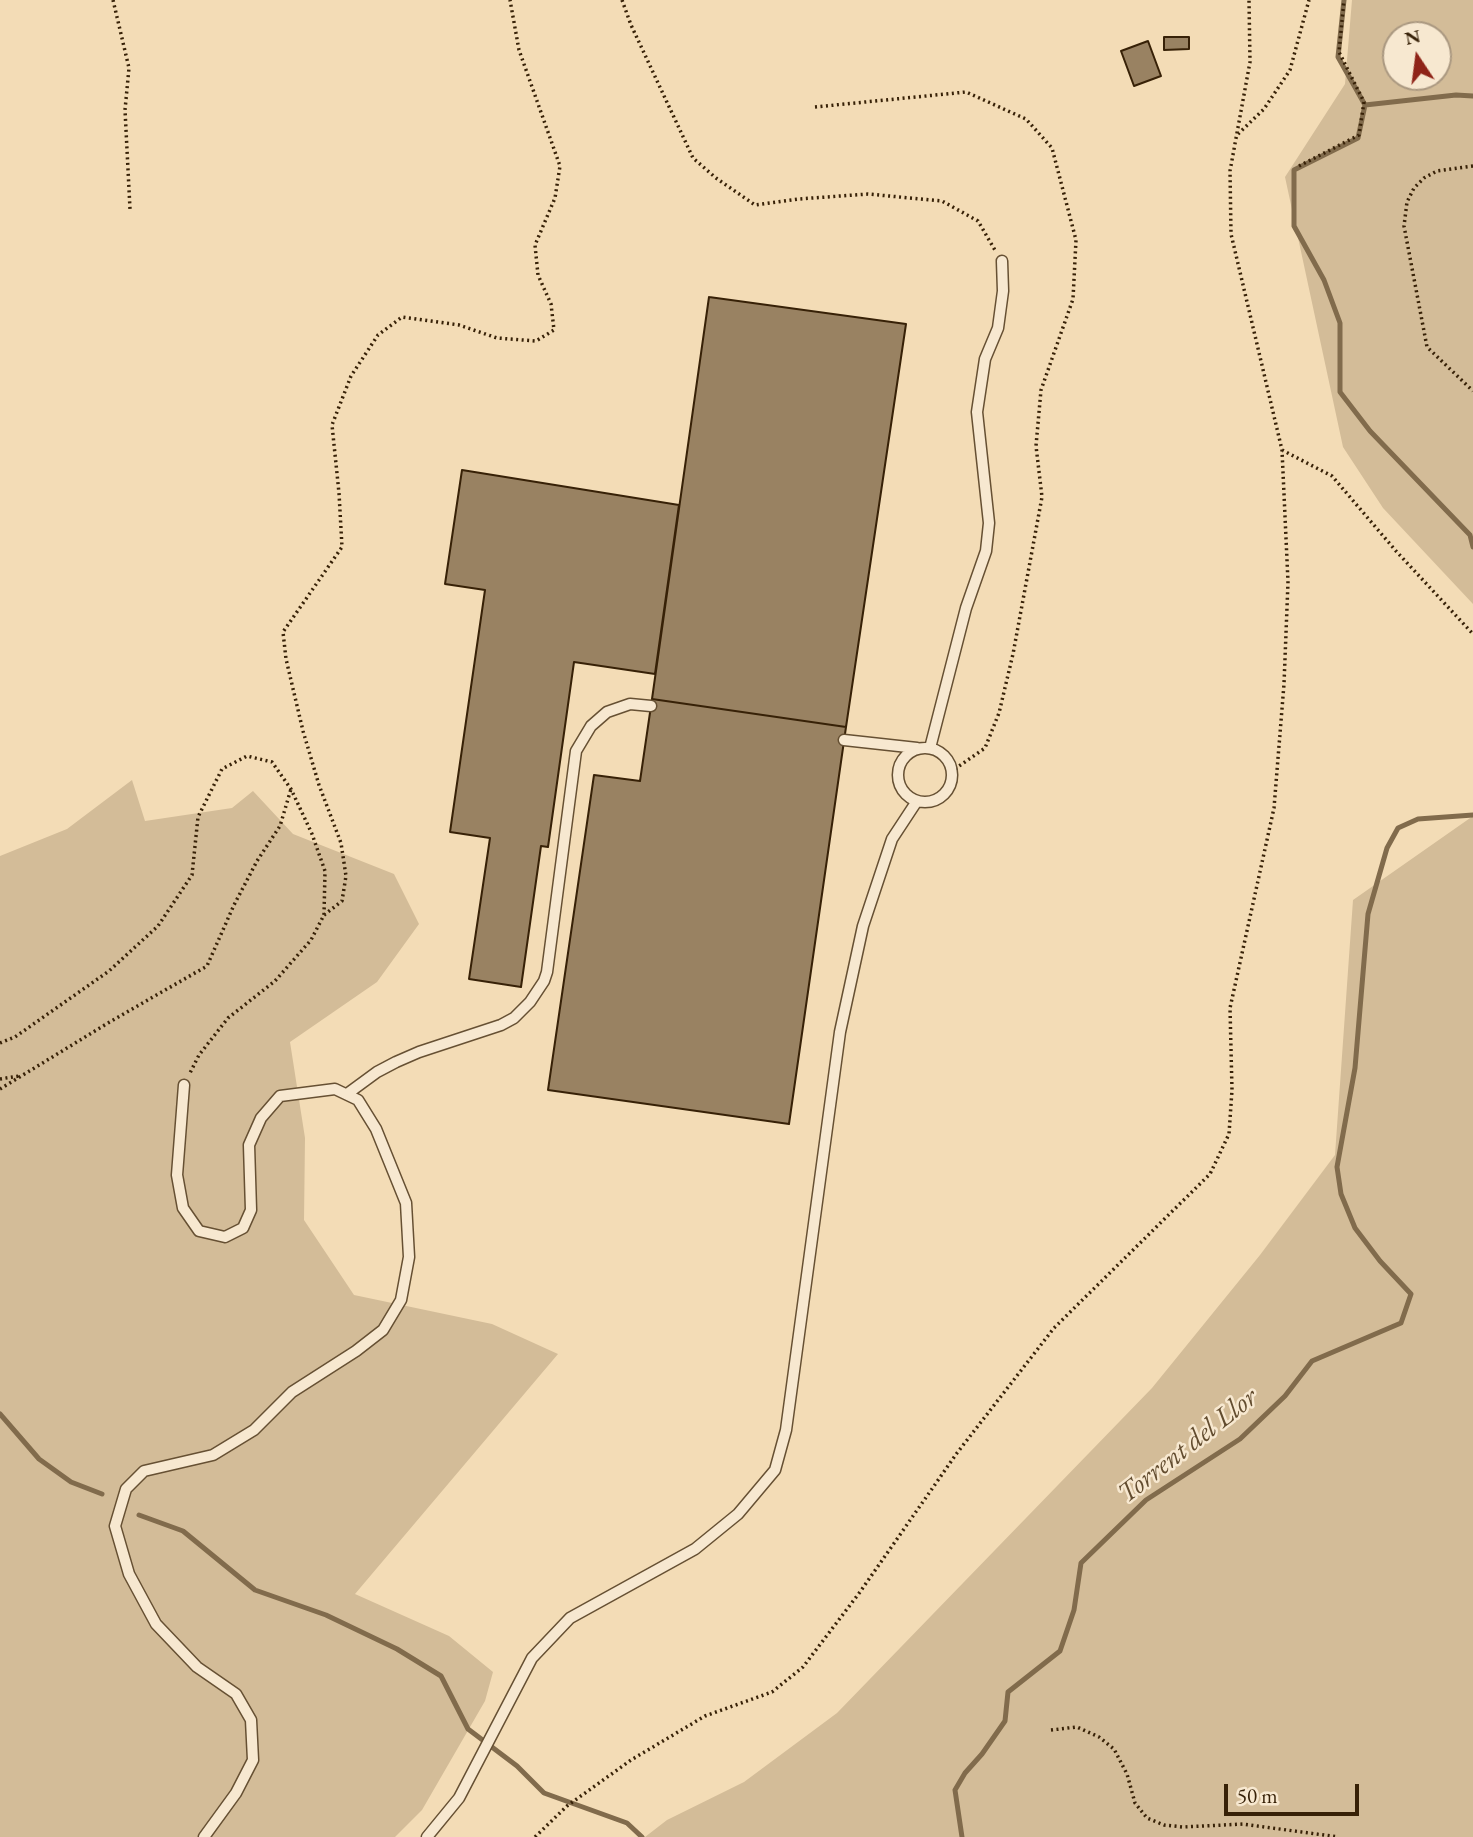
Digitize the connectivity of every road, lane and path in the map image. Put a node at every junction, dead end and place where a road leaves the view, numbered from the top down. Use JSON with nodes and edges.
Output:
{"nodes":[{"id":1,"x":113,"y":0,"type":"edge"},
{"id":2,"x":510,"y":0,"type":"edge"},
{"id":3,"x":622,"y":0,"type":"edge"},
{"id":4,"x":1249,"y":0,"type":"edge"},
{"id":5,"x":1309,"y":0,"type":"edge"},
{"id":6,"x":1344,"y":0,"type":"edge"},
{"id":7,"x":814,"y":107,"type":"dead end"},
{"id":8,"x":1237,"y":135,"type":"junction"},
{"id":9,"x":1298,"y":166,"type":"dead end"},
{"id":10,"x":1473,"y":166,"type":"edge"},
{"id":11,"x":130,"y":209,"type":"dead end"},
{"id":12,"x":1002,"y":261,"type":"joint"},
{"id":13,"x":1473,"y":391,"type":"edge"},
{"id":14,"x":1282,"y":450,"type":"junction"},
{"id":15,"x":1473,"y":634,"type":"edge"},
{"id":16,"x":651,"y":706,"type":"dead end"},
{"id":17,"x":844,"y":740,"type":"dead end"},
{"id":18,"x":917,"y":748,"type":"junction"},
{"id":19,"x":930,"y":748,"type":"junction"},
{"id":20,"x":952,"y":771,"type":"junction"},
{"id":21,"x":291,"y":789,"type":"junction"},
{"id":22,"x":917,"y":801,"type":"junction"},
{"id":23,"x":324,"y":915,"type":"junction"},
{"id":24,"x":0,"y":1043,"type":"edge"},
{"id":25,"x":24,"y":1075,"type":"junction"},
{"id":26,"x":0,"y":1079,"type":"edge"},
{"id":27,"x":184,"y":1085,"type":"joint"},
{"id":28,"x":0,"y":1089,"type":"edge"},
{"id":29,"x":347,"y":1094,"type":"junction"},
{"id":30,"x":1051,"y":1730,"type":"dead end"},
{"id":31,"x":204,"y":1837,"type":"edge"},
{"id":32,"x":427,"y":1837,"type":"edge"},
{"id":33,"x":535,"y":1837,"type":"edge"},
{"id":34,"x":1338,"y":1837,"type":"edge"}],
"edges":[{"from":1,"to":11,"type":"path"},
{"from":2,"to":23,"type":"path"},
{"from":3,"to":12,"type":"path"},
{"from":4,"to":8,"type":"path"},
{"from":5,"to":8,"type":"path"},
{"from":6,"to":9,"type":"path"},
{"from":7,"to":20,"type":"path"},
{"from":8,"to":14,"type":"path"},
{"from":10,"to":13,"type":"path"},
{"from":12,"to":19,"type":"lane"},
{"from":14,"to":15,"type":"path"},
{"from":14,"to":33,"type":"path"},
{"from":16,"to":29,"type":"lane"},
{"from":17,"to":18,"type":"lane"},
{"from":18,"to":19,"type":"lane"},
{"from":18,"to":22,"type":"lane"},
{"from":19,"to":20,"type":"lane"},
{"from":20,"to":22,"type":"lane"},
{"from":21,"to":23,"type":"path"},
{"from":21,"to":24,"type":"path"},
{"from":21,"to":25,"type":"path"},
{"from":22,"to":32,"type":"lane"},
{"from":23,"to":27,"type":"path"},
{"from":25,"to":26,"type":"path"},
{"from":25,"to":28,"type":"path"},
{"from":27,"to":29,"type":"lane"},
{"from":29,"to":31,"type":"lane"},
{"from":30,"to":34,"type":"path"}]}
